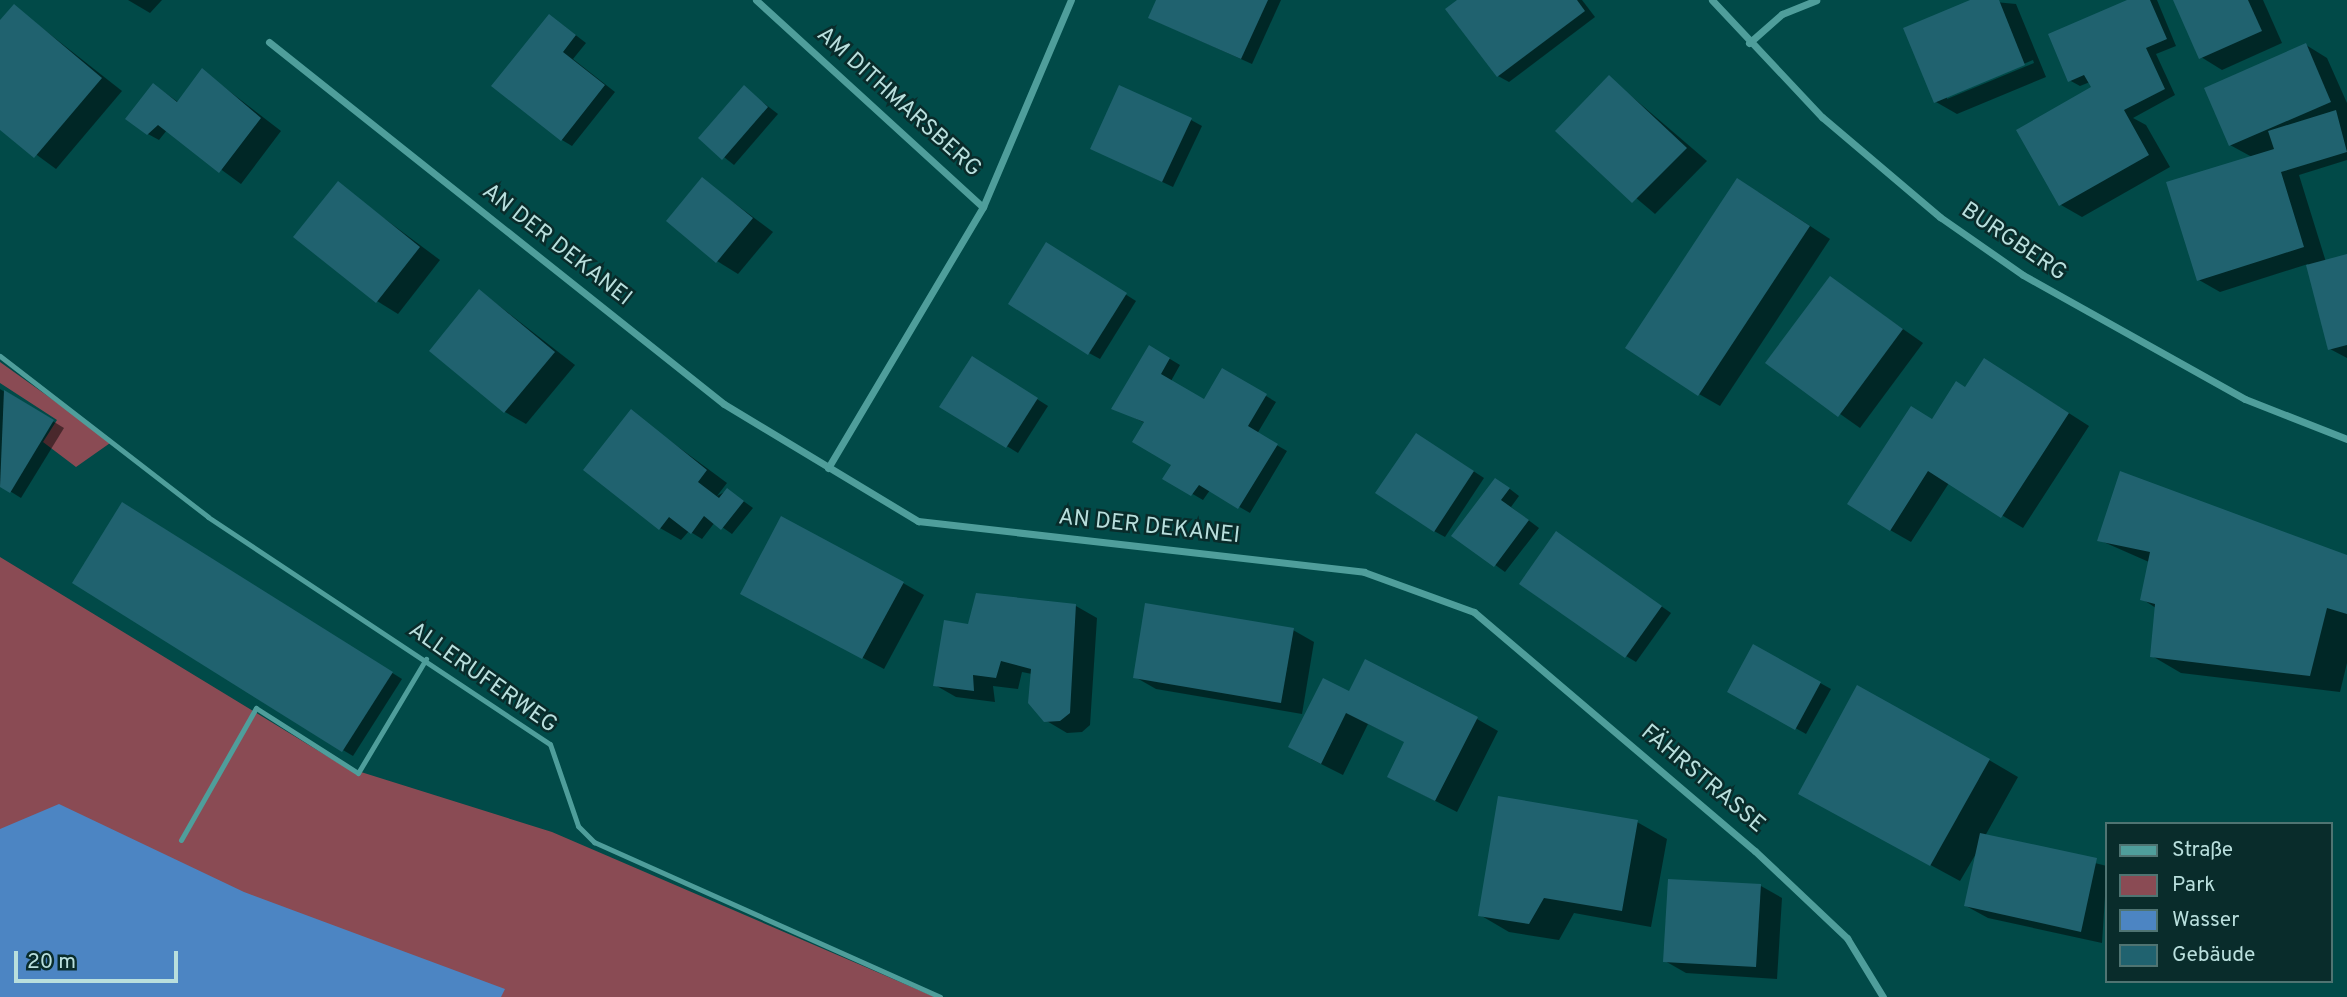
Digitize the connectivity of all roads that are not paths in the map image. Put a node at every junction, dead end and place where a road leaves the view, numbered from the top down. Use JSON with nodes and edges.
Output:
{"nodes":[{"id":1,"x":756,"y":0,"type":"edge"},
{"id":2,"x":1071,"y":0,"type":"edge"},
{"id":3,"x":1712,"y":0,"type":"edge"},
{"id":4,"x":1816,"y":0,"type":"edge"},
{"id":5,"x":269,"y":42,"type":"dead end"},
{"id":6,"x":1749,"y":43,"type":"junction"},
{"id":7,"x":983,"y":207,"type":"junction"},
{"id":8,"x":0,"y":356,"type":"edge"},
{"id":9,"x":2347,"y":439,"type":"edge"},
{"id":10,"x":828,"y":468,"type":"junction"},
{"id":11,"x":1474,"y":611,"type":"joint"},
{"id":12,"x":426,"y":659,"type":"junction"},
{"id":13,"x":181,"y":840,"type":"dead end"},
{"id":14,"x":940,"y":997,"type":"edge"},
{"id":15,"x":1883,"y":997,"type":"edge"}],
"edges":[{"from":1,"to":7,"type":"street","name":"AM DITHMARSBERG"},
{"from":2,"to":7,"type":"street"},
{"from":3,"to":6,"type":"street","name":"BURGBERG"},
{"from":4,"to":6,"type":"street"},
{"from":5,"to":10,"type":"street","name":"AN DER DEKANEI"},
{"from":6,"to":9,"type":"street","name":"BURGBERG"},
{"from":7,"to":10,"type":"street"},
{"from":8,"to":12,"type":"lane","name":"ALLERUFERWEG"},
{"from":10,"to":11,"type":"street","name":"AN DER DEKANEI"},
{"from":11,"to":15,"type":"street","name":"FÄHRSTRASSE"},
{"from":12,"to":13,"type":"lane"},
{"from":12,"to":14,"type":"lane","name":"ALLERUFERWEG"}]}
